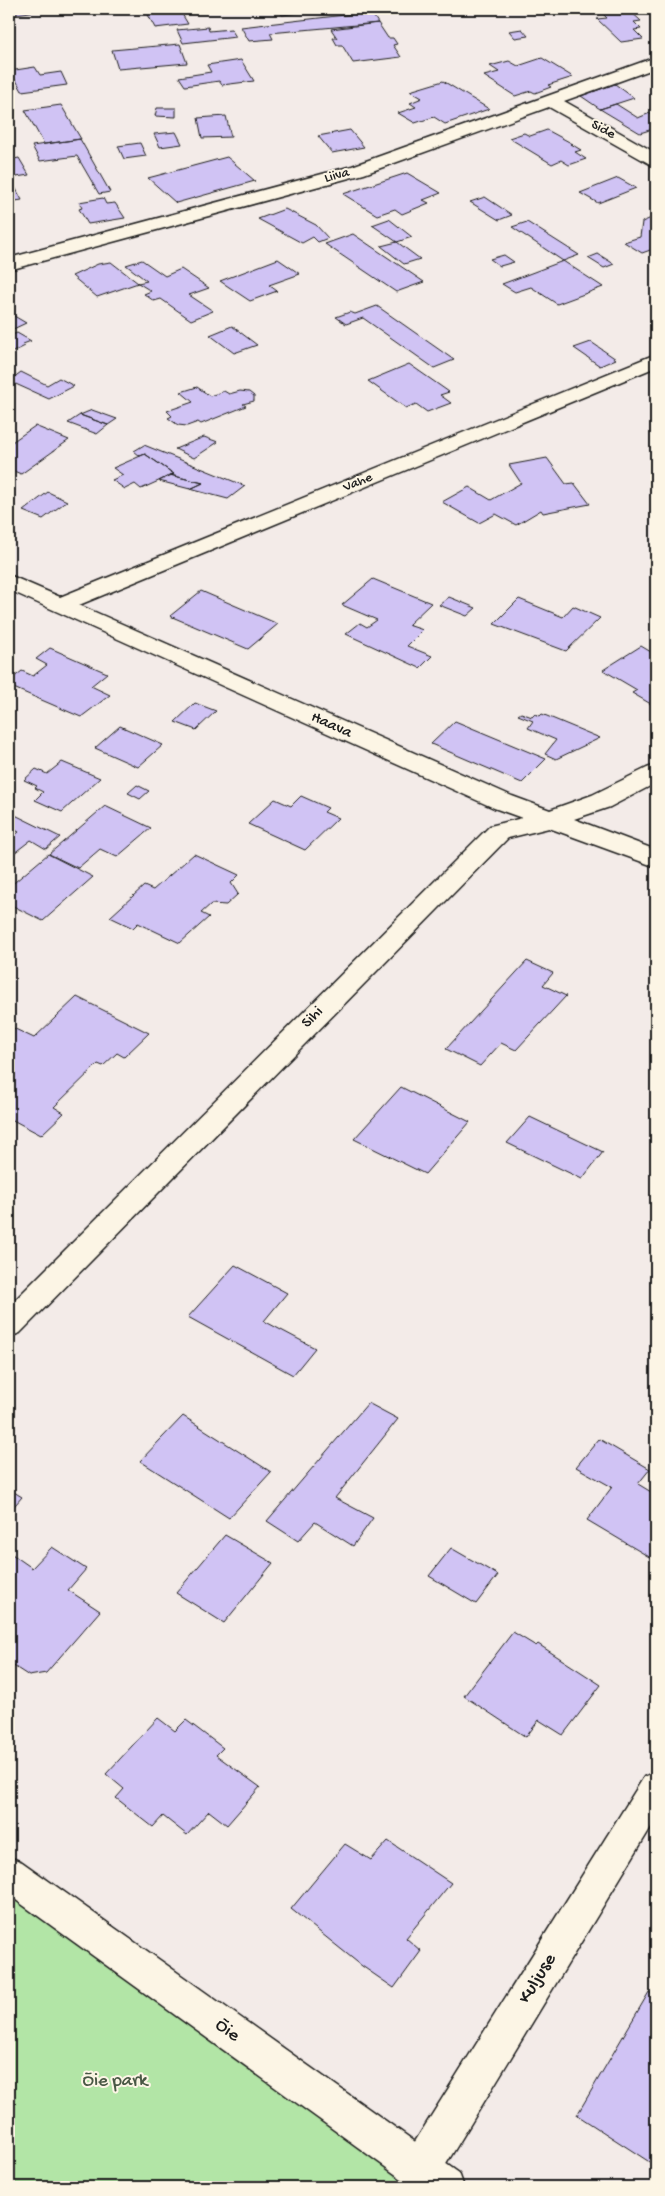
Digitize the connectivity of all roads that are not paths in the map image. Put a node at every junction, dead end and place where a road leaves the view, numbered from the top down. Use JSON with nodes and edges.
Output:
{"nodes":[{"id":1,"x":656,"y":62,"type":"edge"},
{"id":2,"x":550,"y":100,"type":"junction"},
{"id":3,"x":656,"y":160,"type":"edge"},
{"id":4,"x":9,"y":264,"type":"edge"},
{"id":5,"x":656,"y":360,"type":"edge"},
{"id":6,"x":11,"y":586,"type":"edge"},
{"id":7,"x":59,"y":606,"type":"junction"},
{"id":8,"x":656,"y":773,"type":"edge"},
{"id":9,"x":547,"y":820,"type":"junction"},
{"id":10,"x":656,"y":859,"type":"edge"},
{"id":11,"x":9,"y":1325,"type":"edge"},
{"id":12,"x":656,"y":1788,"type":"edge"},
{"id":13,"x":9,"y":1874,"type":"edge"},
{"id":14,"x":432,"y":2178,"type":"edge"}],
"edges":[{"from":1,"to":2,"type":"street","name":"Liiva"},
{"from":2,"to":3,"type":"street","name":"Side"},
{"from":2,"to":4,"type":"street","name":"Liiva"},
{"from":5,"to":7,"type":"street","name":"Vahe"},
{"from":6,"to":7,"type":"street","name":"Haava"},
{"from":7,"to":9,"type":"street","name":"Haava"},
{"from":8,"to":9,"type":"street","name":"Sihi"},
{"from":9,"to":10,"type":"street","name":"Haava"},
{"from":9,"to":11,"type":"street","name":"Sihi"},
{"from":12,"to":14,"type":"street","name":"Kuljuse"},
{"from":13,"to":14,"type":"street","name":"Õie"}]}
